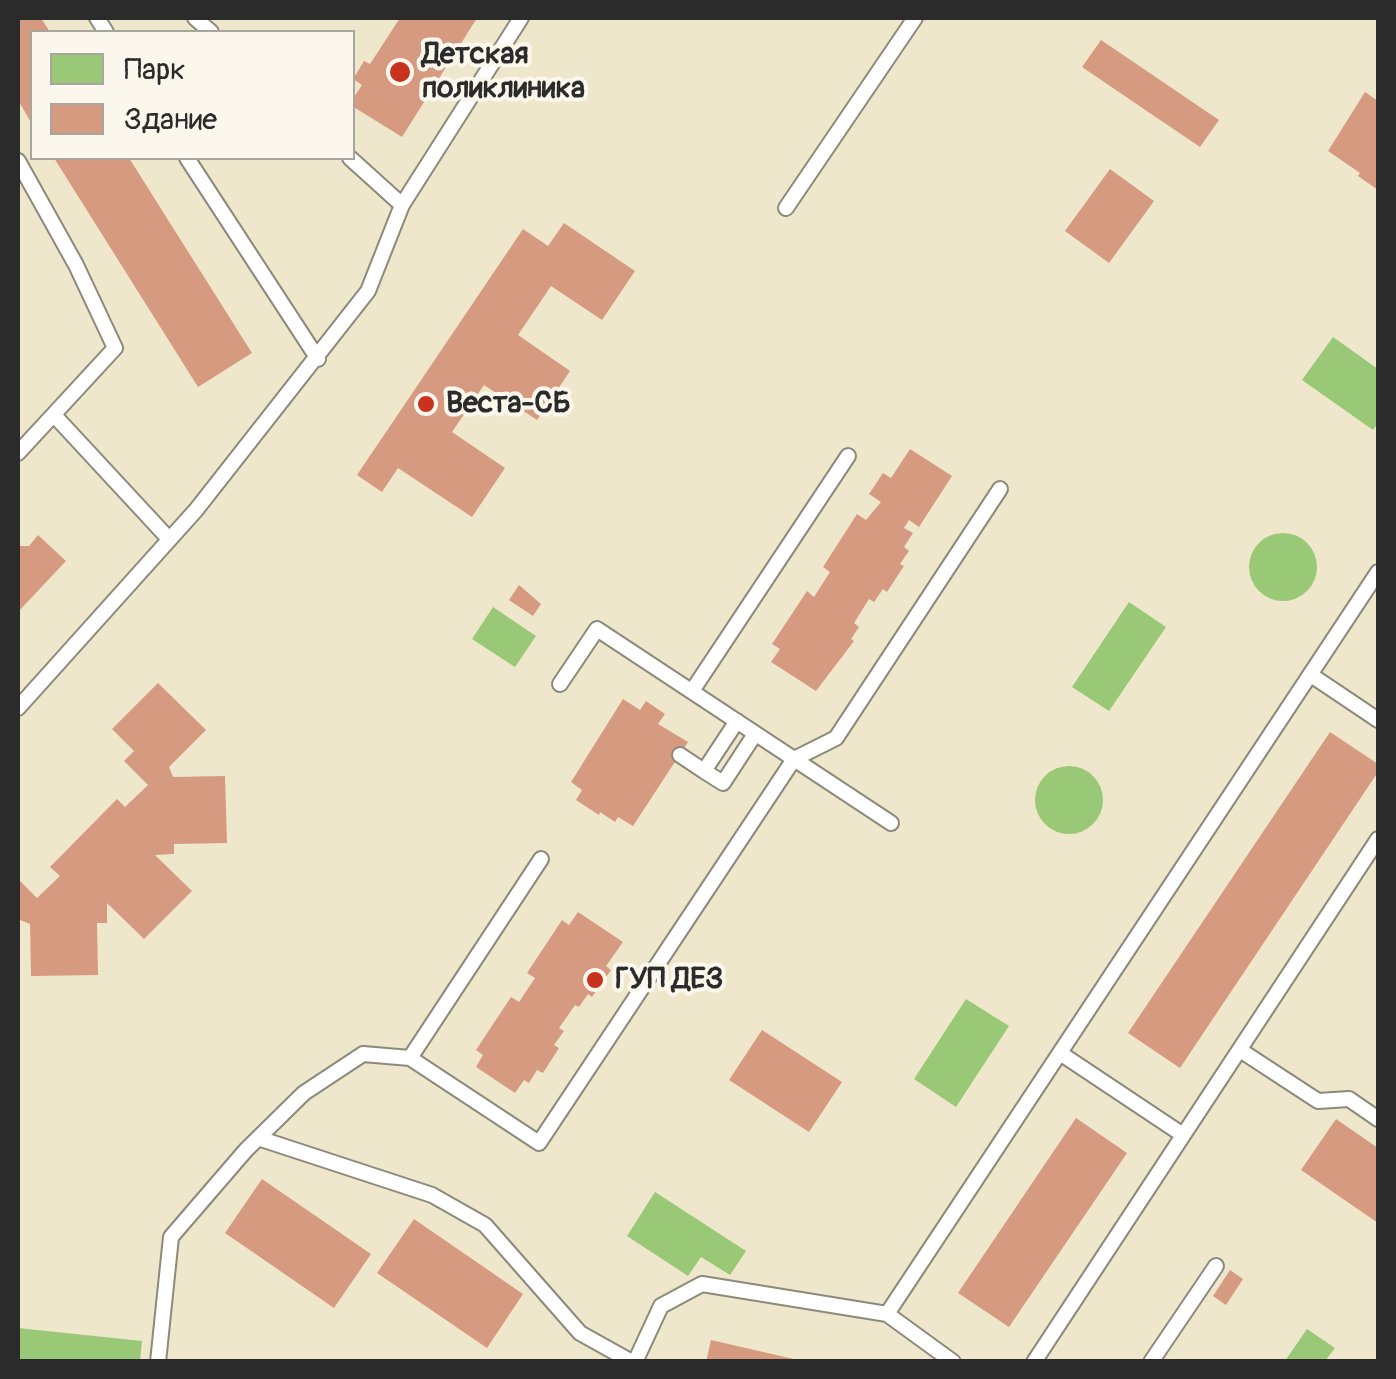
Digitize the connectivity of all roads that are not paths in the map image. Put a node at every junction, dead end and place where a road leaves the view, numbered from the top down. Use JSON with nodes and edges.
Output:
{"nodes":[{"id":1,"x":521,"y":18,"type":"edge"},
{"id":2,"x":907,"y":20,"type":"edge"},
{"id":3,"x":189,"y":160,"type":"edge"},
{"id":4,"x":352,"y":160,"type":"edge"},
{"id":5,"x":18,"y":161,"type":"edge"},
{"id":6,"x":402,"y":204,"type":"junction"},
{"id":7,"x":786,"y":208,"type":"dead end"},
{"id":8,"x":318,"y":359,"type":"junction"},
{"id":9,"x":54,"y":415,"type":"junction"},
{"id":10,"x":18,"y":454,"type":"edge"},
{"id":11,"x":848,"y":456,"type":"dead end"},
{"id":12,"x":1000,"y":489,"type":"dead end"},
{"id":13,"x":169,"y":538,"type":"junction"},
{"id":14,"x":1378,"y":572,"type":"edge"},
{"id":15,"x":1311,"y":675,"type":"junction"},
{"id":16,"x":560,"y":684,"type":"dead end"},
{"id":17,"x":692,"y":692,"type":"junction"},
{"id":18,"x":18,"y":708,"type":"edge"},
{"id":19,"x":1378,"y":720,"type":"edge"},
{"id":20,"x":737,"y":722,"type":"junction"},
{"id":21,"x":755,"y":734,"type":"junction"},
{"id":22,"x":680,"y":755,"type":"dead end"},
{"id":23,"x":794,"y":759,"type":"junction"},
{"id":24,"x":704,"y":771,"type":"junction"},
{"id":25,"x":891,"y":823,"type":"dead end"},
{"id":26,"x":1378,"y":840,"type":"edge"},
{"id":27,"x":541,"y":859,"type":"dead end"},
{"id":28,"x":1240,"y":1050,"type":"junction"},
{"id":29,"x":1060,"y":1053,"type":"junction"},
{"id":30,"x":410,"y":1058,"type":"junction"},
{"id":31,"x":1378,"y":1119,"type":"edge"},
{"id":32,"x":1183,"y":1135,"type":"junction"},
{"id":33,"x":258,"y":1138,"type":"junction"},
{"id":34,"x":1216,"y":1266,"type":"dead end"},
{"id":35,"x":887,"y":1314,"type":"junction"},
{"id":36,"x":158,"y":1362,"type":"edge"},
{"id":37,"x":634,"y":1362,"type":"edge"},
{"id":38,"x":953,"y":1362,"type":"edge"},
{"id":39,"x":1034,"y":1362,"type":"edge"},
{"id":40,"x":1151,"y":1362,"type":"edge"}],
"edges":[{"from":1,"to":6,"type":"lane"},
{"from":2,"to":7,"type":"lane"},
{"from":3,"to":8,"type":"lane"},
{"from":4,"to":6,"type":"lane"},
{"from":5,"to":9,"type":"lane"},
{"from":6,"to":8,"type":"lane"},
{"from":8,"to":13,"type":"lane"},
{"from":9,"to":10,"type":"lane"},
{"from":9,"to":13,"type":"lane"},
{"from":11,"to":17,"type":"lane"},
{"from":12,"to":23,"type":"lane"},
{"from":13,"to":18,"type":"lane"},
{"from":14,"to":15,"type":"lane"},
{"from":15,"to":19,"type":"lane"},
{"from":15,"to":29,"type":"lane"},
{"from":16,"to":17,"type":"lane"},
{"from":17,"to":20,"type":"lane"},
{"from":20,"to":21,"type":"lane"},
{"from":20,"to":24,"type":"lane"},
{"from":21,"to":23,"type":"lane"},
{"from":21,"to":24,"type":"lane"},
{"from":22,"to":24,"type":"lane"},
{"from":23,"to":25,"type":"lane"},
{"from":23,"to":30,"type":"lane"},
{"from":26,"to":28,"type":"lane"},
{"from":27,"to":30,"type":"lane"},
{"from":28,"to":31,"type":"lane"},
{"from":28,"to":32,"type":"lane"},
{"from":29,"to":32,"type":"lane"},
{"from":29,"to":35,"type":"lane"},
{"from":30,"to":33,"type":"lane"},
{"from":32,"to":39,"type":"lane"},
{"from":33,"to":36,"type":"lane"},
{"from":33,"to":37,"type":"lane"},
{"from":34,"to":40,"type":"lane"},
{"from":35,"to":37,"type":"lane"},
{"from":35,"to":38,"type":"lane"}]}
